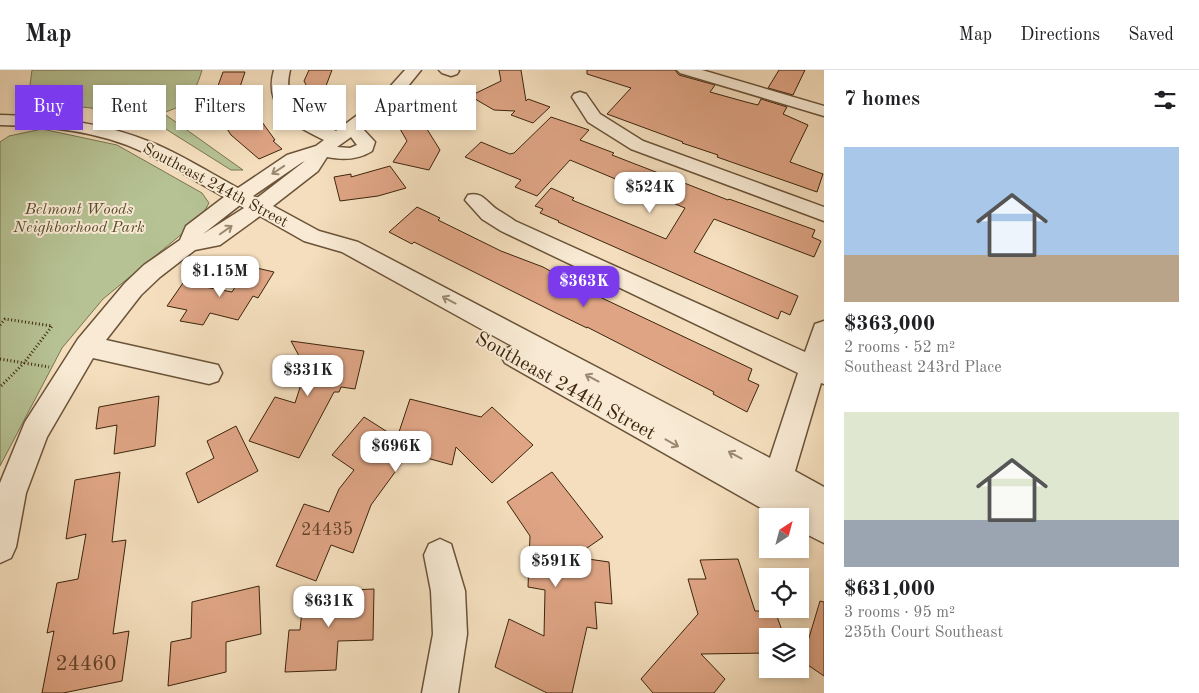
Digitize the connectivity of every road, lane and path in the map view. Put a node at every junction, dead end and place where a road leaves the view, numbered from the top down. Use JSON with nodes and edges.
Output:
{"nodes":[{"id":1,"x":282,"y":70,"type":"edge"},
{"id":2,"x":413,"y":70,"type":"edge"},
{"id":3,"x":685,"y":70,"type":"edge"},
{"id":4,"x":580,"y":97,"type":"dead end"},
{"id":5,"x":824,"y":111,"type":"edge"},
{"id":6,"x":0,"y":120,"type":"edge"},
{"id":7,"x":345,"y":133,"type":"junction"},
{"id":8,"x":322,"y":150,"type":"junction"},
{"id":9,"x":239,"y":196,"type":"junction"},
{"id":10,"x":474,"y":200,"type":"dead end"},
{"id":11,"x":259,"y":207,"type":"junction"},
{"id":12,"x":824,"y":214,"type":"edge"},
{"id":13,"x":189,"y":244,"type":"junction"},
{"id":14,"x":0,"y":325,"type":"edge"},
{"id":15,"x":824,"y":331,"type":"edge"},
{"id":16,"x":87,"y":346,"type":"junction"},
{"id":17,"x":0,"y":359,"type":"edge"},
{"id":18,"x":24,"y":364,"type":"junction"},
{"id":19,"x":818,"y":370,"type":"edge"},
{"id":20,"x":209,"y":373,"type":"dead end"},
{"id":21,"x":0,"y":387,"type":"edge"},
{"id":22,"x":775,"y":488,"type":"junction"},
{"id":23,"x":824,"y":503,"type":"edge"},
{"id":24,"x":824,"y":527,"type":"edge"},
{"id":25,"x":0,"y":548,"type":"edge"},
{"id":26,"x":440,"y":555,"type":"dead end"},
{"id":27,"x":440,"y":693,"type":"edge"}],
"edges":[{"from":1,"to":7,"type":"street"},
{"from":2,"to":7,"type":"street"},
{"from":3,"to":5,"type":"street"},
{"from":4,"to":12,"type":"street"},
{"from":6,"to":9,"type":"street","name":"Southeast 244th Street"},
{"from":7,"to":8,"type":"street"},
{"from":7,"to":8,"type":"street"},
{"from":8,"to":9,"type":"street","one_way":true},
{"from":8,"to":11,"type":"street"},
{"from":9,"to":11,"type":"street","name":"Southeast 244th Street"},
{"from":9,"to":13,"type":"street"},
{"from":10,"to":19,"type":"street"},
{"from":13,"to":11,"type":"street","one_way":true},
{"from":11,"to":22,"type":"street","name":"Southeast 244th Street"},
{"from":13,"to":16,"type":"street"},
{"from":14,"to":18,"type":"path"},
{"from":15,"to":19,"type":"street"},
{"from":16,"to":20,"type":"street"},
{"from":16,"to":25,"type":"street"},
{"from":17,"to":18,"type":"path"},
{"from":18,"to":21,"type":"path"},
{"from":19,"to":22,"type":"street"},
{"from":22,"to":23,"type":"street","name":"Southeast 244th Street"},
{"from":22,"to":24,"type":"street","name":"Southeast 244th Street"},
{"from":26,"to":27,"type":"street"}]}
